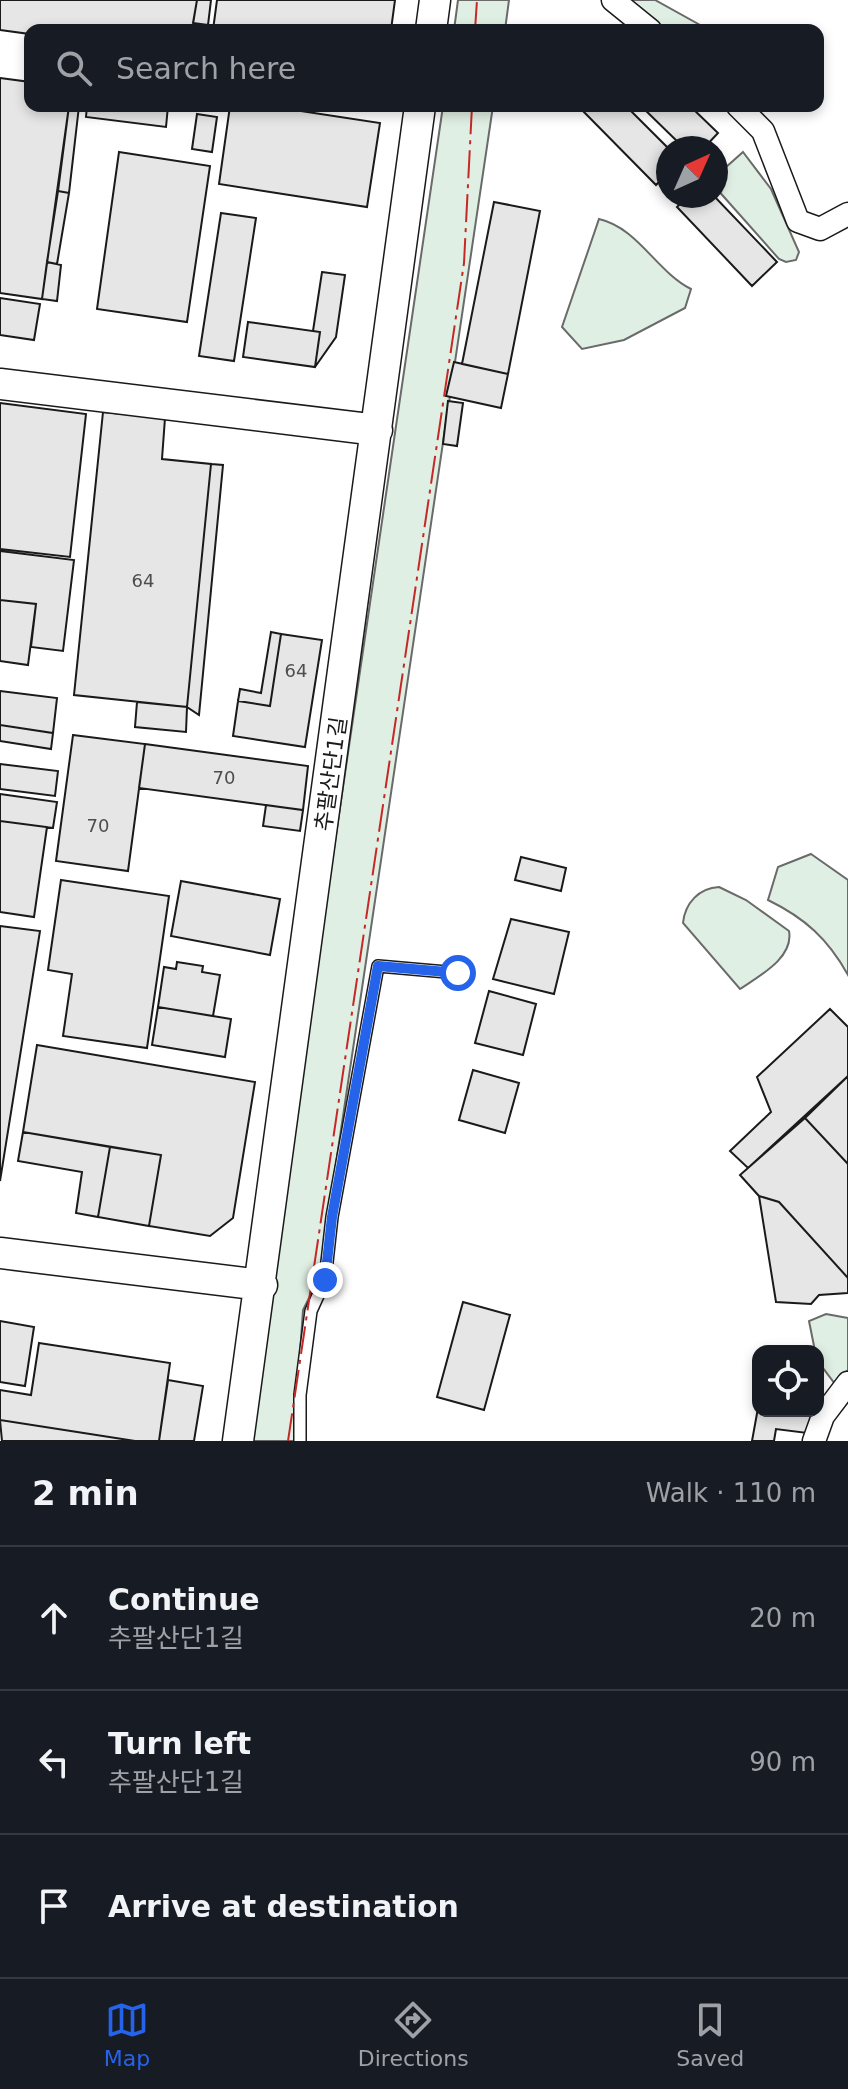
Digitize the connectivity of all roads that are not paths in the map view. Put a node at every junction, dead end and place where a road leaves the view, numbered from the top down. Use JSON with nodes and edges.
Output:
{"nodes":[{"id":1,"x":435,"y":0,"type":"edge"},
{"id":2,"x":613,"y":0,"type":"edge"},
{"id":3,"x":432,"y":24,"type":"edge"},
{"id":4,"x":643,"y":24,"type":"edge"},
{"id":5,"x":419,"y":112,"type":"edge"},
{"id":6,"x":744,"y":112,"type":"edge"},
{"id":7,"x":848,"y":214,"type":"edge"},
{"id":8,"x":0,"y":384,"type":"edge"},
{"id":9,"x":377,"y":430,"type":"junction"},
{"id":10,"x":458,"y":973,"type":"dead end"},
{"id":11,"x":0,"y":1253,"type":"edge"},
{"id":12,"x":262,"y":1285,"type":"junction"},
{"id":13,"x":848,"y":1383,"type":"edge"},
{"id":14,"x":238,"y":1441,"type":"edge"},
{"id":15,"x":300,"y":1441,"type":"edge"},
{"id":16,"x":814,"y":1441,"type":"edge"}],
"edges":[{"from":1,"to":3,"type":"street"},
{"from":2,"to":4,"type":"street"},
{"from":5,"to":9,"type":"street","name":"추팔산단1길"},
{"from":6,"to":7,"type":"street"},
{"from":8,"to":9,"type":"street"},
{"from":9,"to":12,"type":"street","name":"추팔산단1길"},
{"from":10,"to":15,"type":"lane"},
{"from":11,"to":12,"type":"street"},
{"from":12,"to":14,"type":"street","name":"추팔산단1길"},
{"from":13,"to":16,"type":"street"}]}
